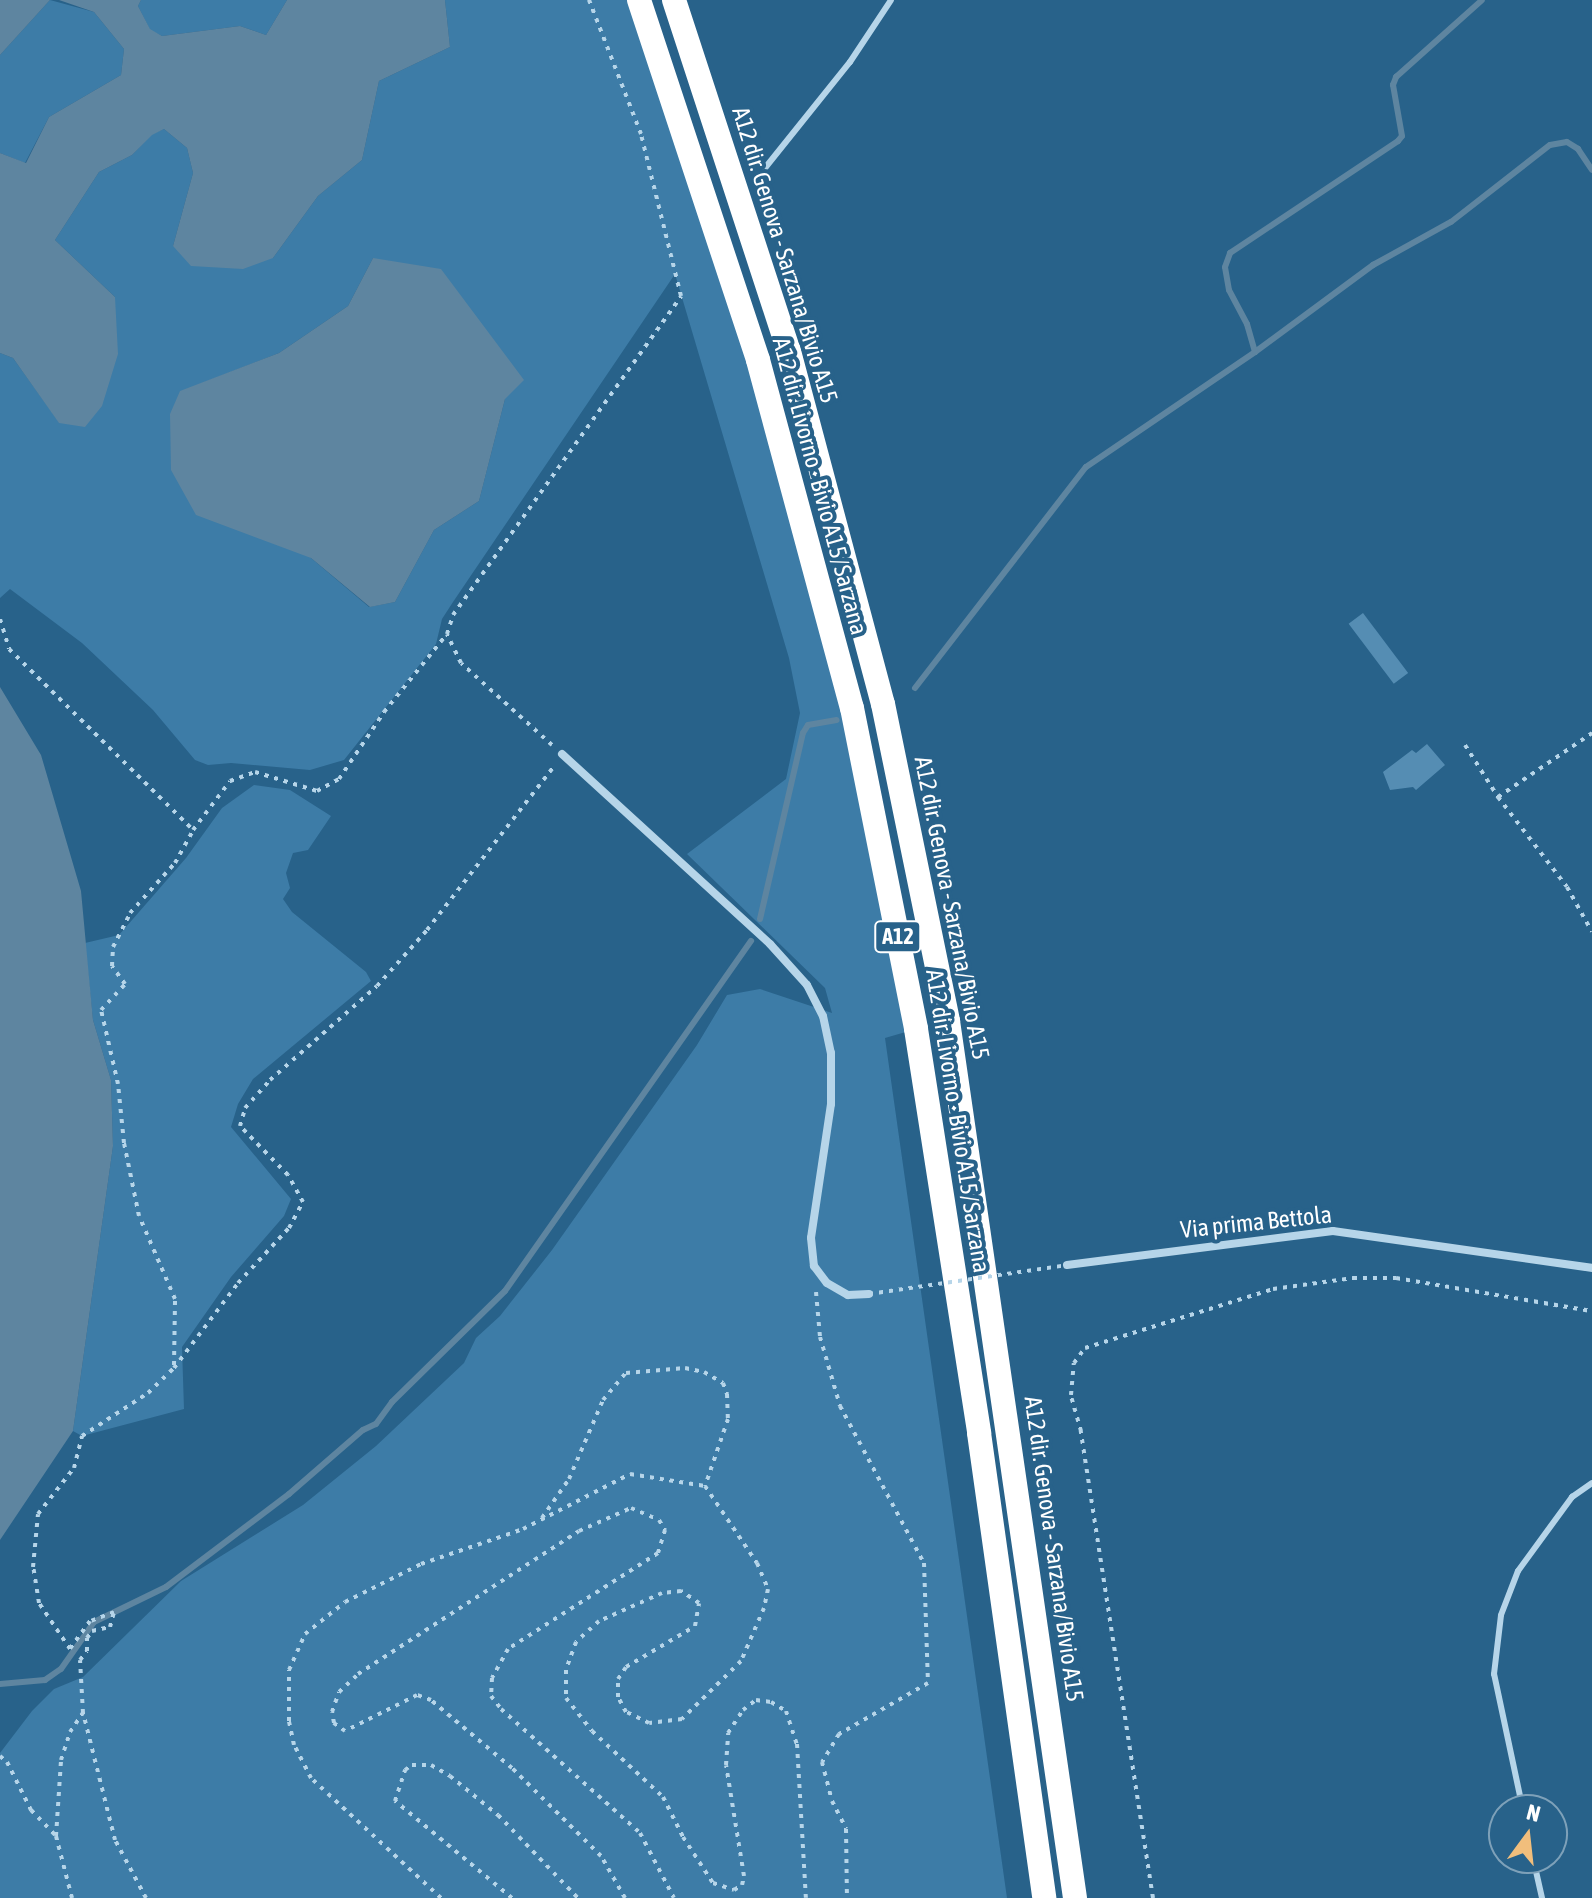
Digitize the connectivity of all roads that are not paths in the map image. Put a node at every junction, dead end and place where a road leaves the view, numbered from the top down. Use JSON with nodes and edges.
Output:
{"nodes":[{"id":1,"x":639,"y":0,"type":"edge"},
{"id":2,"x":674,"y":0,"type":"edge"},
{"id":3,"x":891,"y":0,"type":"edge"},
{"id":4,"x":765,"y":168,"type":"dead end"},
{"id":5,"x":562,"y":754,"type":"road end"},
{"id":6,"x":1067,"y":1265,"type":"road end"},
{"id":7,"x":1592,"y":1268,"type":"edge"},
{"id":8,"x":869,"y":1294,"type":"road end"},
{"id":9,"x":1592,"y":1483,"type":"edge"},
{"id":10,"x":1520,"y":1794,"type":"edge"},
{"id":11,"x":1537,"y":1874,"type":"edge"},
{"id":12,"x":1044,"y":1898,"type":"edge"},
{"id":13,"x":1075,"y":1898,"type":"edge"},
{"id":14,"x":1542,"y":1898,"type":"edge"}],
"edges":[{"from":1,"to":12,"type":"highway","name":"A12 dir. Livorno - Bivio A15/Sarzana","number":"A12"},
{"from":2,"to":13,"type":"highway","name":"A12 dir. Genova - Sarzana/Bivio A15","number":"A12"},
{"from":3,"to":4,"type":"lane"},
{"from":5,"to":8,"type":"street"},
{"from":6,"to":7,"type":"street","name":"Via prima Bettola"},
{"from":9,"to":10,"type":"lane"},
{"from":11,"to":14,"type":"lane"}]}
